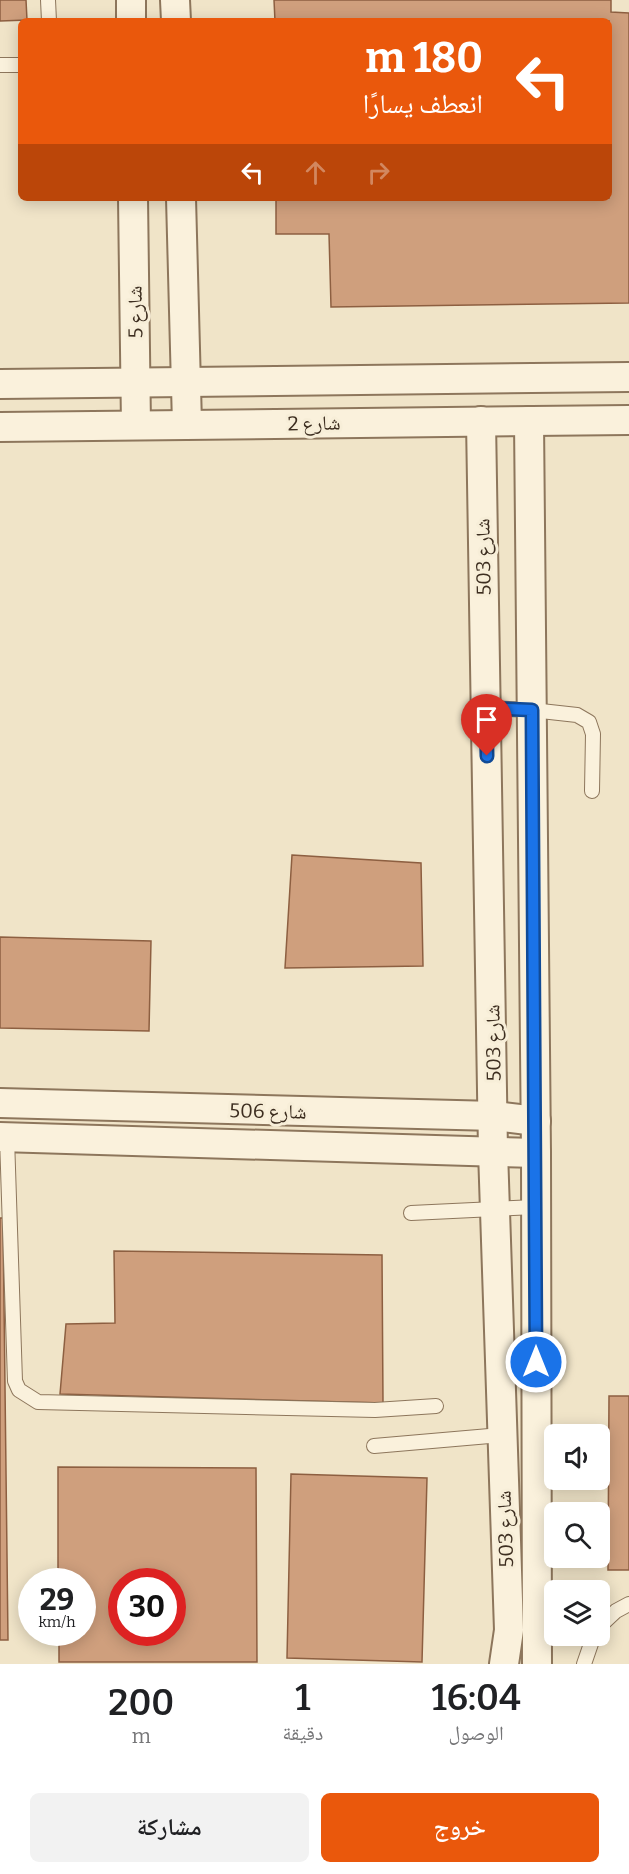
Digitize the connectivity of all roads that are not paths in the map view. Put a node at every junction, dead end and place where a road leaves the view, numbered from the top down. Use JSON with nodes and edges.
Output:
{"nodes":[{"id":1,"x":48,"y":0,"type":"edge"},
{"id":2,"x":131,"y":0,"type":"edge"},
{"id":3,"x":175,"y":0,"type":"edge"},
{"id":4,"x":49,"y":18,"type":"edge"},
{"id":5,"x":131,"y":18,"type":"edge"},
{"id":6,"x":176,"y":18,"type":"edge"},
{"id":7,"x":0,"y":65,"type":"edge"},
{"id":8,"x":18,"y":65,"type":"edge"},
{"id":9,"x":133,"y":201,"type":"edge"},
{"id":10,"x":181,"y":201,"type":"edge"},
{"id":11,"x":629,"y":377,"type":"edge"},
{"id":12,"x":136,"y":382,"type":"junction"},
{"id":13,"x":186,"y":382,"type":"junction"},
{"id":14,"x":0,"y":384,"type":"edge"},
{"id":15,"x":629,"y":420,"type":"edge"},
{"id":16,"x":481,"y":421,"type":"junction"},
{"id":17,"x":529,"y":421,"type":"junction"},
{"id":18,"x":187,"y":424,"type":"junction"},
{"id":19,"x":136,"y":425,"type":"junction"},
{"id":20,"x":0,"y":427,"type":"edge"},
{"id":21,"x":486,"y":708,"type":"junction"},
{"id":22,"x":532,"y":710,"type":"junction"},
{"id":23,"x":592,"y":791,"type":"dead end"},
{"id":24,"x":0,"y":1103,"type":"edge"},
{"id":25,"x":231,"y":1110,"type":"junction"},
{"id":26,"x":495,"y":1116,"type":"junction"},
{"id":27,"x":536,"y":1121,"type":"junction"},
{"id":28,"x":4,"y":1138,"type":"edge"},
{"id":29,"x":231,"y":1144,"type":"junction"},
{"id":30,"x":494,"y":1151,"type":"junction"},
{"id":31,"x":536,"y":1153,"type":"junction"},
{"id":32,"x":535,"y":1208,"type":"junction"},
{"id":33,"x":496,"y":1209,"type":"junction"},
{"id":34,"x":411,"y":1213,"type":"dead end"},
{"id":35,"x":436,"y":1406,"type":"dead end"},
{"id":36,"x":536,"y":1428,"type":"junction"},
{"id":37,"x":501,"y":1435,"type":"junction"},
{"id":38,"x":374,"y":1446,"type":"dead end"},
{"id":39,"x":629,"y":1604,"type":"edge"},
{"id":40,"x":610,"y":1617,"type":"edge"},
{"id":41,"x":590,"y":1646,"type":"edge"},
{"id":42,"x":504,"y":1664,"type":"edge"},
{"id":43,"x":537,"y":1664,"type":"edge"},
{"id":44,"x":584,"y":1664,"type":"edge"}],
"edges":[{"from":1,"to":4,"type":"lane"},
{"from":2,"to":5,"type":"street"},
{"from":3,"to":6,"type":"street"},
{"from":7,"to":8,"type":"lane"},
{"from":9,"to":12,"type":"street","name":"شارع 5"},
{"from":10,"to":13,"type":"street"},
{"from":11,"to":13,"type":"street"},
{"from":12,"to":13,"type":"street"},
{"from":12,"to":14,"type":"street"},
{"from":12,"to":19,"type":"street","name":"شارع 5"},
{"from":13,"to":18,"type":"street"},
{"from":15,"to":17,"type":"street","name":"شارع 2"},
{"from":16,"to":17,"type":"street","name":"شارع 2"},
{"from":16,"to":18,"type":"street","name":"شارع 2"},
{"from":16,"to":21,"type":"street","name":"شارع 503"},
{"from":17,"to":22,"type":"street","name":"شارع 503"},
{"from":18,"to":19,"type":"street","name":"شارع 2"},
{"from":19,"to":20,"type":"street","name":"شارع 2"},
{"from":21,"to":22,"type":"lane"},
{"from":21,"to":26,"type":"street","name":"شارع 503"},
{"from":22,"to":23,"type":"lane"},
{"from":22,"to":27,"type":"street","name":"شارع 503"},
{"from":24,"to":25,"type":"street","name":"شارع 506"},
{"from":25,"to":26,"type":"street","name":"شارع 506"},
{"from":25,"to":29,"type":"street"},
{"from":26,"to":27,"type":"street","name":"شارع 506"},
{"from":26,"to":30,"type":"street","name":"شارع 503"},
{"from":27,"to":31,"type":"street","name":"شارع 503"},
{"from":28,"to":29,"type":"street","name":"شارع 506"},
{"from":28,"to":35,"type":"lane"},
{"from":29,"to":30,"type":"street","name":"شارع 506"},
{"from":30,"to":31,"type":"street","name":"شارع 506"},
{"from":30,"to":33,"type":"street","name":"شارع 503"},
{"from":31,"to":32,"type":"street","name":"شارع 503"},
{"from":32,"to":33,"type":"lane"},
{"from":32,"to":36,"type":"street","name":"شارع 503"},
{"from":33,"to":34,"type":"lane"},
{"from":33,"to":37,"type":"street","name":"شارع 503"},
{"from":36,"to":37,"type":"street"},
{"from":36,"to":43,"type":"street","name":"شارع 503"},
{"from":37,"to":38,"type":"lane"},
{"from":37,"to":42,"type":"street","name":"شارع 503"},
{"from":39,"to":40,"type":"lane"},
{"from":41,"to":44,"type":"lane"}]}
